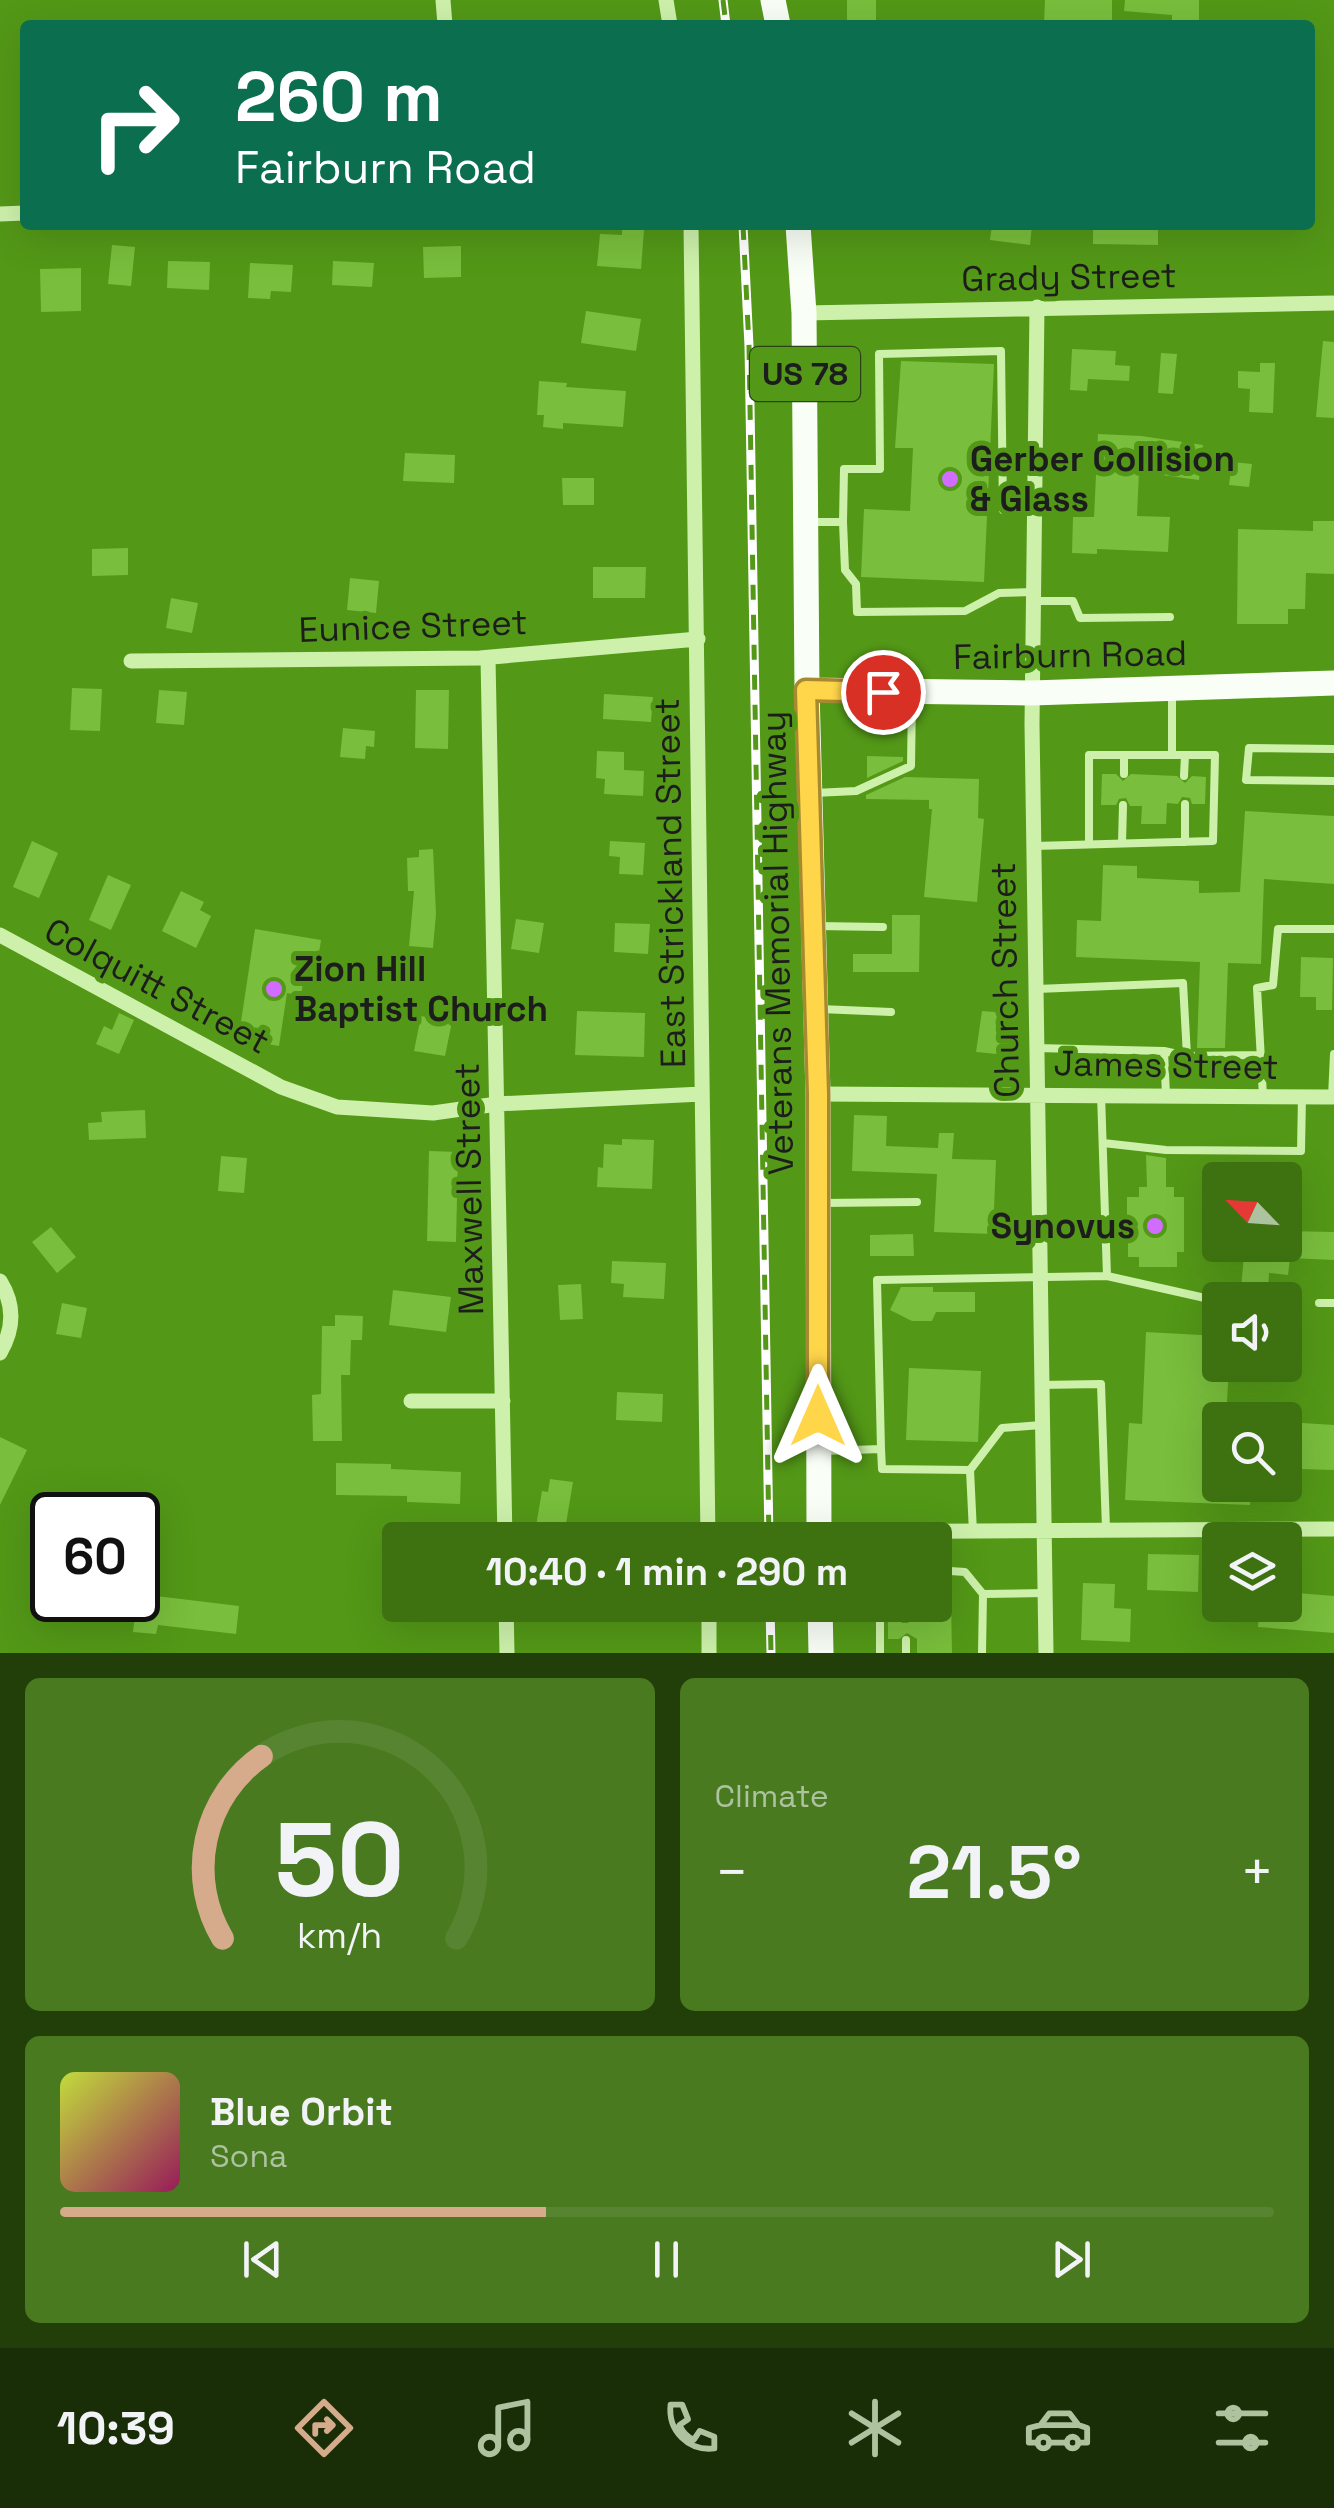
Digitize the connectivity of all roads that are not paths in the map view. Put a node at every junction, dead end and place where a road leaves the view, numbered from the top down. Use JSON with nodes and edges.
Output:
{"nodes":[{"id":1,"x":691,"y":230,"type":"edge"},
{"id":2,"x":798,"y":230,"type":"edge"},
{"id":3,"x":1334,"y":303,"type":"edge"},
{"id":4,"x":1037,"y":307,"type":"junction"},
{"id":5,"x":804,"y":313,"type":"junction"},
{"id":6,"x":1034,"y":510,"type":"junction"},
{"id":7,"x":808,"y":522,"type":"junction"},
{"id":8,"x":843,"y":522,"type":"junction"},
{"id":9,"x":1033,"y":596,"type":"junction"},
{"id":10,"x":1170,"y":617,"type":"dead end"},
{"id":11,"x":698,"y":638,"type":"junction"},
{"id":12,"x":488,"y":658,"type":"junction"},
{"id":13,"x":130,"y":661,"type":"dead end"},
{"id":14,"x":1334,"y":683,"type":"edge"},
{"id":15,"x":1172,"y":688,"type":"junction"},
{"id":16,"x":806,"y":690,"type":"junction"},
{"id":17,"x":912,"y":692,"type":"junction"},
{"id":18,"x":1032,"y":693,"type":"junction"},
{"id":19,"x":1334,"y":749,"type":"edge"},
{"id":20,"x":1124,"y":755,"type":"junction"},
{"id":21,"x":1172,"y":755,"type":"junction"},
{"id":22,"x":1185,"y":755,"type":"junction"},
{"id":23,"x":1124,"y":774,"type":"dead end"},
{"id":24,"x":1184,"y":776,"type":"dead end"},
{"id":25,"x":1334,"y":782,"type":"edge"},
{"id":26,"x":809,"y":793,"type":"junction"},
{"id":27,"x":1184,"y":804,"type":"dead end"},
{"id":28,"x":1123,"y":806,"type":"dead end"},
{"id":29,"x":1185,"y":842,"type":"junction"},
{"id":30,"x":1122,"y":843,"type":"junction"},
{"id":31,"x":1088,"y":844,"type":"junction"},
{"id":32,"x":1034,"y":846,"type":"junction"},
{"id":33,"x":813,"y":926,"type":"junction"},
{"id":34,"x":882,"y":927,"type":"dead end"},
{"id":35,"x":1334,"y":929,"type":"edge"},
{"id":36,"x":0,"y":935,"type":"edge"},
{"id":37,"x":1036,"y":989,"type":"junction"},
{"id":38,"x":815,"y":1009,"type":"junction"},
{"id":39,"x":891,"y":1012,"type":"dead end"},
{"id":40,"x":1036,"y":1048,"type":"junction"},
{"id":41,"x":1164,"y":1052,"type":"junction"},
{"id":42,"x":1334,"y":1054,"type":"edge"},
{"id":43,"x":1260,"y":1055,"type":"junction"},
{"id":44,"x":1187,"y":1056,"type":"junction"},
{"id":45,"x":1036,"y":1093,"type":"junction"},
{"id":46,"x":702,"y":1094,"type":"junction"},
{"id":47,"x":818,"y":1094,"type":"junction"},
{"id":48,"x":1101,"y":1094,"type":"junction"},
{"id":49,"x":1166,"y":1095,"type":"junction"},
{"id":50,"x":1263,"y":1096,"type":"junction"},
{"id":51,"x":1302,"y":1096,"type":"junction"},
{"id":52,"x":1333,"y":1097,"type":"edge"},
{"id":53,"x":497,"y":1104,"type":"junction"},
{"id":54,"x":1102,"y":1144,"type":"junction"},
{"id":55,"x":916,"y":1202,"type":"dead end"},
{"id":56,"x":818,"y":1203,"type":"junction"},
{"id":57,"x":1039,"y":1275,"type":"junction"},
{"id":58,"x":1107,"y":1276,"type":"junction"},
{"id":59,"x":0,"y":1280,"type":"edge"},
{"id":60,"x":1202,"y":1297,"type":"edge"},
{"id":61,"x":1319,"y":1302,"type":"dead end"},
{"id":62,"x":1334,"y":1303,"type":"edge"},
{"id":63,"x":0,"y":1353,"type":"edge"},
{"id":64,"x":1040,"y":1385,"type":"junction"},
{"id":65,"x":411,"y":1401,"type":"dead end"},
{"id":66,"x":502,"y":1402,"type":"junction"},
{"id":67,"x":1041,"y":1426,"type":"junction"},
{"id":68,"x":881,"y":1448,"type":"junction"},
{"id":69,"x":818,"y":1451,"type":"junction"},
{"id":70,"x":970,"y":1470,"type":"junction"},
{"id":71,"x":505,"y":1522,"type":"edge"},
{"id":72,"x":708,"y":1522,"type":"edge"},
{"id":73,"x":819,"y":1522,"type":"edge"},
{"id":74,"x":1106,"y":1529,"type":"junction"},
{"id":75,"x":1334,"y":1529,"type":"edge"},
{"id":76,"x":1046,"y":1531,"type":"junction"},
{"id":77,"x":973,"y":1532,"type":"junction"},
{"id":78,"x":952,"y":1533,"type":"edge"},
{"id":79,"x":952,"y":1571,"type":"edge"},
{"id":80,"x":1045,"y":1593,"type":"junction"},
{"id":81,"x":984,"y":1594,"type":"junction"},
{"id":82,"x":506,"y":1622,"type":"edge"},
{"id":83,"x":708,"y":1622,"type":"edge"},
{"id":84,"x":820,"y":1622,"type":"edge"},
{"id":85,"x":880,"y":1622,"type":"edge"},
{"id":86,"x":906,"y":1640,"type":"dead end"},
{"id":87,"x":507,"y":1653,"type":"edge"},
{"id":88,"x":709,"y":1653,"type":"edge"},
{"id":89,"x":821,"y":1653,"type":"edge"},
{"id":90,"x":880,"y":1653,"type":"edge"},
{"id":91,"x":906,"y":1653,"type":"edge"},
{"id":92,"x":982,"y":1653,"type":"edge"},
{"id":93,"x":1046,"y":1653,"type":"edge"}],
"edges":[{"from":1,"to":11,"type":"street","name":"East Strickland Street"},
{"from":2,"to":5,"type":"main road","name":"Veterans Memorial Highway","number":"US 78"},
{"from":3,"to":4,"type":"street","name":"Grady Street"},
{"from":4,"to":5,"type":"street","name":"Grady Street"},
{"from":4,"to":6,"type":"street","name":"Church Street"},
{"from":5,"to":7,"type":"main road","name":"Veterans Memorial Highway","number":"US 78"},
{"from":6,"to":8,"type":"lane"},
{"from":6,"to":9,"type":"street","name":"Church Street"},
{"from":7,"to":8,"type":"lane"},
{"from":7,"to":16,"type":"main road","name":"Veterans Memorial Highway","number":"US 78"},
{"from":8,"to":9,"type":"lane"},
{"from":9,"to":10,"type":"lane"},
{"from":9,"to":18,"type":"street","name":"Church Street"},
{"from":11,"to":12,"type":"street","name":"Eunice Street"},
{"from":11,"to":46,"type":"street","name":"East Strickland Street"},
{"from":12,"to":13,"type":"street","name":"Eunice Street"},
{"from":12,"to":53,"type":"street","name":"Maxwell Street"},
{"from":14,"to":15,"type":"main road","name":"Fairburn Road"},
{"from":15,"to":18,"type":"main road","name":"Fairburn Road"},
{"from":15,"to":21,"type":"lane"},
{"from":16,"to":17,"type":"main road","name":"Fairburn Road"},
{"from":16,"to":26,"type":"main road","name":"Veterans Memorial Highway","number":"US 78"},
{"from":17,"to":18,"type":"main road","name":"Fairburn Road"},
{"from":17,"to":26,"type":"lane"},
{"from":18,"to":32,"type":"street","name":"Church Street"},
{"from":19,"to":25,"type":"lane"},
{"from":20,"to":21,"type":"lane"},
{"from":20,"to":23,"type":"lane"},
{"from":20,"to":31,"type":"lane"},
{"from":21,"to":22,"type":"lane"},
{"from":22,"to":24,"type":"lane"},
{"from":22,"to":29,"type":"lane"},
{"from":26,"to":33,"type":"main road","name":"Veterans Memorial Highway","number":"US 78"},
{"from":27,"to":29,"type":"lane"},
{"from":28,"to":30,"type":"lane"},
{"from":29,"to":30,"type":"lane"},
{"from":30,"to":31,"type":"lane"},
{"from":31,"to":32,"type":"lane"},
{"from":32,"to":37,"type":"street","name":"Church Street"},
{"from":33,"to":34,"type":"lane"},
{"from":33,"to":38,"type":"main road","name":"Veterans Memorial Highway","number":"US 78"},
{"from":35,"to":43,"type":"lane"},
{"from":36,"to":53,"type":"street","name":"Colquitt Street"},
{"from":37,"to":40,"type":"street","name":"Church Street"},
{"from":37,"to":44,"type":"lane"},
{"from":38,"to":39,"type":"lane"},
{"from":38,"to":47,"type":"main road","name":"Veterans Memorial Highway","number":"US 78"},
{"from":40,"to":41,"type":"lane"},
{"from":40,"to":45,"type":"street","name":"Church Street"},
{"from":41,"to":44,"type":"lane"},
{"from":41,"to":49,"type":"lane"},
{"from":42,"to":52,"type":"lane"},
{"from":43,"to":44,"type":"lane"},
{"from":43,"to":50,"type":"lane"},
{"from":45,"to":47,"type":"street","name":"James Street"},
{"from":45,"to":48,"type":"street","name":"James Street"},
{"from":45,"to":57,"type":"street","name":"Church Street"},
{"from":46,"to":53,"type":"street","name":"Colquitt Street"},
{"from":46,"to":72,"type":"street","name":"East Strickland Street"},
{"from":47,"to":56,"type":"main road","name":"Veterans Memorial Highway","number":"US 78"},
{"from":48,"to":49,"type":"street","name":"James Street"},
{"from":48,"to":54,"type":"lane"},
{"from":49,"to":50,"type":"street","name":"James Street"},
{"from":50,"to":51,"type":"street","name":"James Street"},
{"from":51,"to":52,"type":"street","name":"James Street"},
{"from":51,"to":54,"type":"lane"},
{"from":53,"to":66,"type":"street","name":"Maxwell Street"},
{"from":54,"to":58,"type":"lane"},
{"from":55,"to":56,"type":"lane"},
{"from":56,"to":69,"type":"main road","name":"Veterans Memorial Highway","number":"US 78"},
{"from":57,"to":58,"type":"lane"},
{"from":57,"to":64,"type":"street","name":"Church Street"},
{"from":57,"to":68,"type":"lane"},
{"from":58,"to":60,"type":"lane"},
{"from":59,"to":63,"type":"street"},
{"from":61,"to":62,"type":"lane"},
{"from":64,"to":67,"type":"street","name":"Church Street"},
{"from":64,"to":74,"type":"lane"},
{"from":65,"to":66,"type":"street"},
{"from":66,"to":71,"type":"street","name":"Maxwell Street"},
{"from":67,"to":70,"type":"lane"},
{"from":67,"to":76,"type":"street","name":"Church Street"},
{"from":68,"to":69,"type":"lane"},
{"from":68,"to":70,"type":"lane"},
{"from":69,"to":73,"type":"main road","name":"Veterans Memorial Highway","number":"US 78"},
{"from":70,"to":77,"type":"lane"},
{"from":74,"to":75,"type":"street"},
{"from":74,"to":76,"type":"street"},
{"from":76,"to":77,"type":"street"},
{"from":76,"to":80,"type":"street","name":"Church Street"},
{"from":77,"to":78,"type":"street"},
{"from":79,"to":81,"type":"lane"},
{"from":80,"to":81,"type":"lane"},
{"from":80,"to":93,"type":"street","name":"Church Street"},
{"from":81,"to":92,"type":"lane"},
{"from":82,"to":87,"type":"street"},
{"from":83,"to":88,"type":"street"},
{"from":84,"to":89,"type":"main road"},
{"from":85,"to":90,"type":"lane"},
{"from":86,"to":91,"type":"lane"}]}
